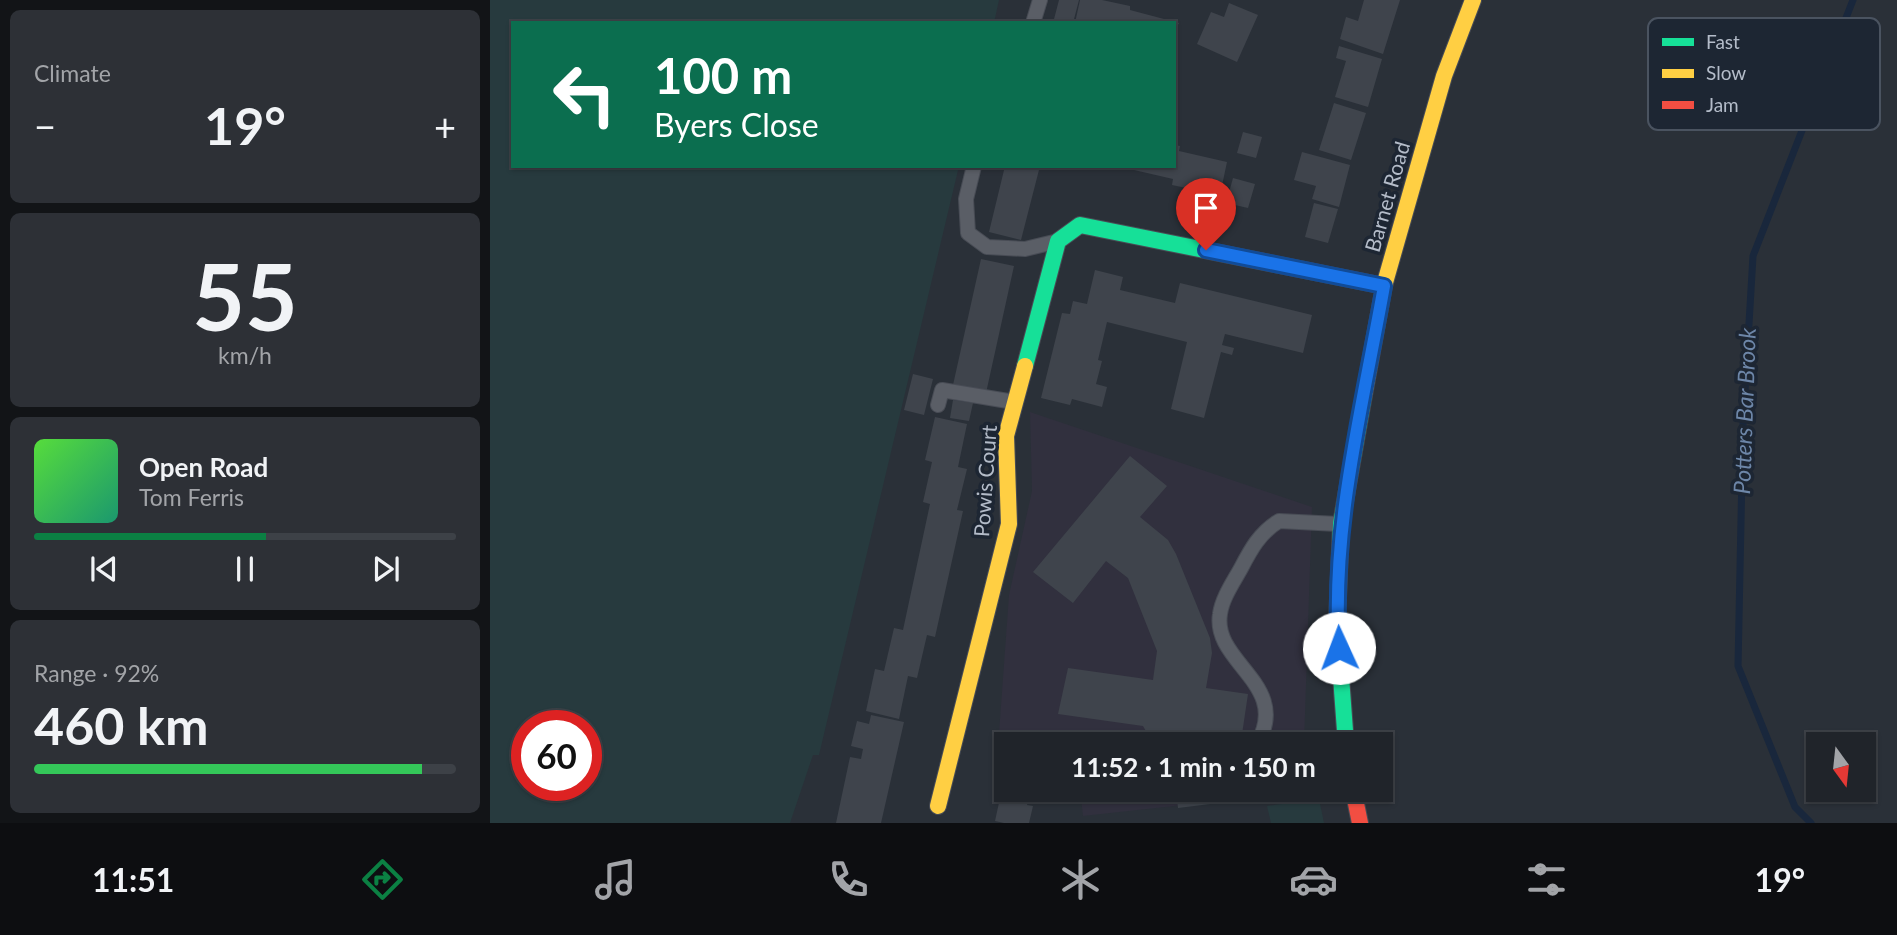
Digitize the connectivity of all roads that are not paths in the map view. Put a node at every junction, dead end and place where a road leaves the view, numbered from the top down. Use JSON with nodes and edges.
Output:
{"nodes":[{"id":1,"x":1040,"y":0,"type":"edge"},
{"id":2,"x":1473,"y":0,"type":"edge"},
{"id":3,"x":1033,"y":21,"type":"edge"},
{"id":4,"x":974,"y":168,"type":"edge"},
{"id":5,"x":1058,"y":241,"type":"junction"},
{"id":6,"x":1384,"y":286,"type":"junction"},
{"id":7,"x":1015,"y":402,"type":"junction"},
{"id":8,"x":938,"y":405,"type":"dead end"},
{"id":9,"x":1342,"y":524,"type":"junction"},
{"id":10,"x":1261,"y":732,"type":"edge"},
{"id":11,"x":1345,"y":732,"type":"edge"},
{"id":12,"x":1356,"y":802,"type":"edge"},
{"id":13,"x":938,"y":806,"type":"dead end"},
{"id":14,"x":1360,"y":823,"type":"edge"}],
"edges":[{"from":1,"to":3,"type":"lane"},
{"from":2,"to":6,"type":"street","name":"Barnet Road"},
{"from":4,"to":5,"type":"lane"},
{"from":5,"to":6,"type":"street"},
{"from":5,"to":7,"type":"street","name":"Powis Court"},
{"from":6,"to":9,"type":"street","name":"Barnet Road"},
{"from":7,"to":8,"type":"lane"},
{"from":7,"to":13,"type":"street","name":"Powis Court"},
{"from":9,"to":10,"type":"lane"},
{"from":9,"to":11,"type":"street","name":"Barnet Road"},
{"from":12,"to":14,"type":"street"}]}
